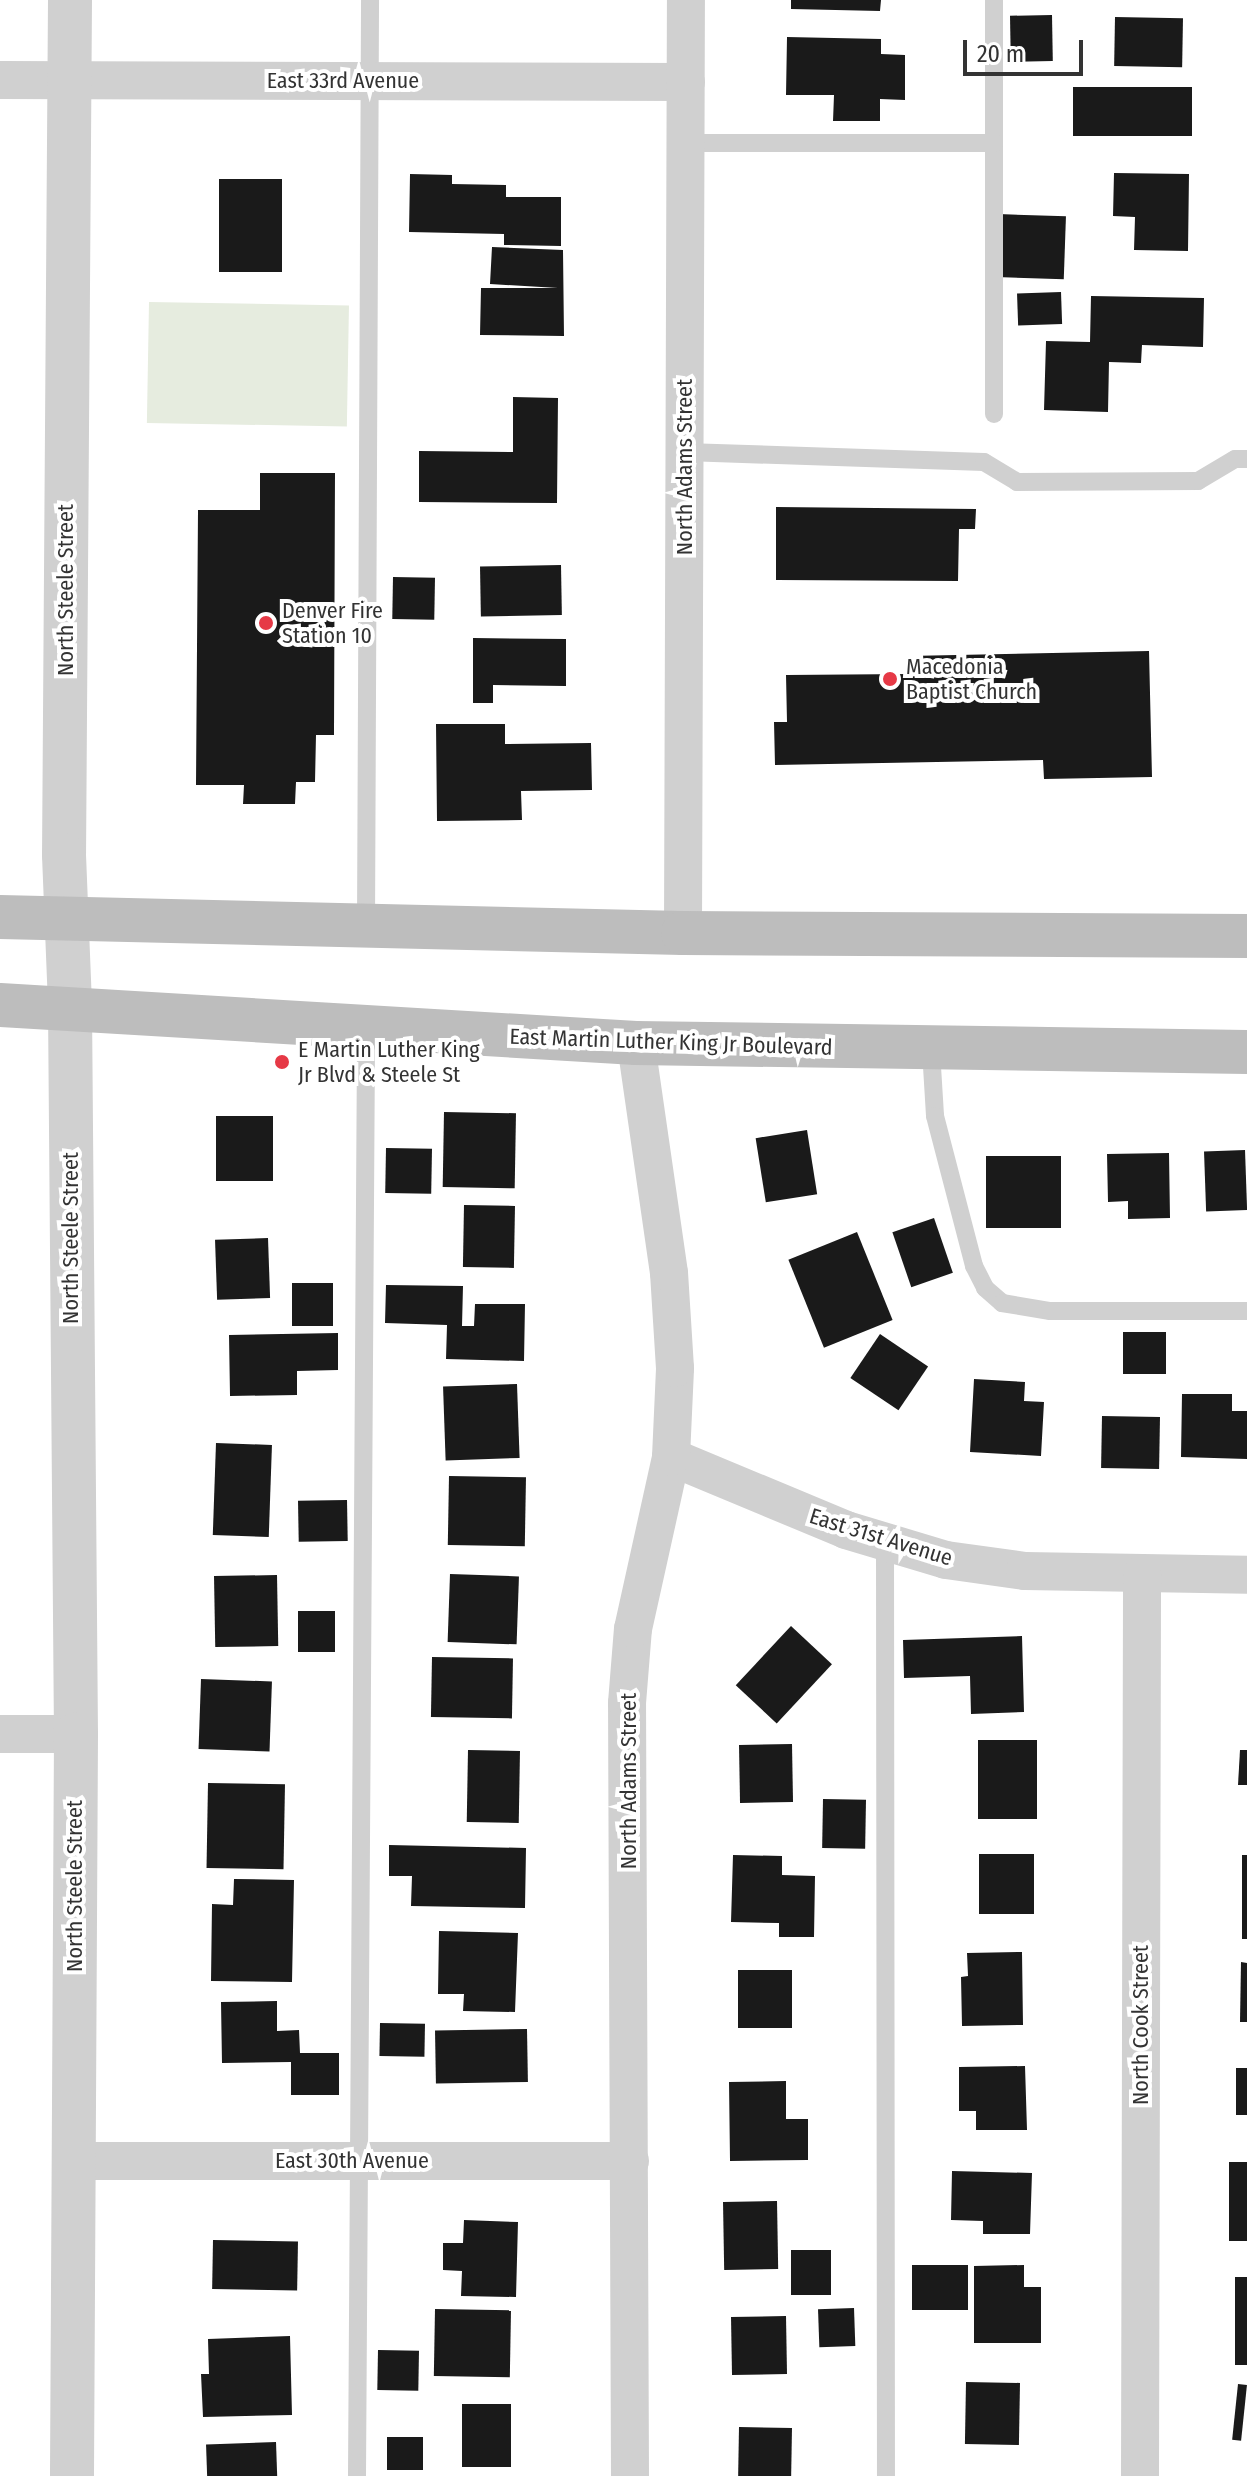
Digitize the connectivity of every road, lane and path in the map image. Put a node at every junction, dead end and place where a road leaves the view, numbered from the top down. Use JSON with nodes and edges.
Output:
{"nodes":[{"id":1,"x":70,"y":0,"type":"edge"},
{"id":2,"x":370,"y":0,"type":"edge"},
{"id":3,"x":686,"y":0,"type":"edge"},
{"id":4,"x":994,"y":0,"type":"edge"},
{"id":5,"x":0,"y":80,"type":"edge"},
{"id":6,"x":70,"y":80,"type":"junction"},
{"id":7,"x":370,"y":81,"type":"junction"},
{"id":8,"x":686,"y":82,"type":"junction"},
{"id":9,"x":686,"y":143,"type":"junction"},
{"id":10,"x":994,"y":143,"type":"junction"},
{"id":11,"x":994,"y":414,"type":"dead end"},
{"id":12,"x":685,"y":452,"type":"junction"},
{"id":13,"x":1247,"y":459,"type":"edge"},
{"id":14,"x":0,"y":917,"type":"edge"},
{"id":15,"x":65,"y":918,"type":"junction"},
{"id":16,"x":366,"y":925,"type":"junction"},
{"id":17,"x":683,"y":933,"type":"junction"},
{"id":18,"x":1247,"y":936,"type":"edge"},
{"id":19,"x":0,"y":1005,"type":"edge"},
{"id":20,"x":70,"y":1006,"type":"junction"},
{"id":21,"x":366,"y":1027,"type":"junction"},
{"id":22,"x":636,"y":1043,"type":"junction"},
{"id":23,"x":931,"y":1050,"type":"junction"},
{"id":24,"x":1247,"y":1052,"type":"edge"},
{"id":25,"x":1247,"y":1311,"type":"edge"},
{"id":26,"x":671,"y":1457,"type":"junction"},
{"id":27,"x":885,"y":1542,"type":"junction"},
{"id":28,"x":1142,"y":1574,"type":"junction"},
{"id":29,"x":1247,"y":1575,"type":"edge"},
{"id":30,"x":0,"y":1734,"type":"edge"},
{"id":31,"x":76,"y":1734,"type":"junction"},
{"id":32,"x":74,"y":2161,"type":"junction"},
{"id":33,"x":358,"y":2161,"type":"junction"},
{"id":34,"x":630,"y":2161,"type":"junction"},
{"id":35,"x":72,"y":2476,"type":"edge"},
{"id":36,"x":357,"y":2476,"type":"edge"},
{"id":37,"x":630,"y":2476,"type":"edge"},
{"id":38,"x":886,"y":2476,"type":"edge"},
{"id":39,"x":1140,"y":2476,"type":"edge"}],
"edges":[{"from":1,"to":6,"type":"street","name":"North Steele Street"},
{"from":2,"to":7,"type":"lane"},
{"from":3,"to":8,"type":"street","name":"North Adams Street"},
{"from":4,"to":10,"type":"lane"},
{"from":5,"to":6,"type":"street","name":"East 33rd Avenue"},
{"from":6,"to":7,"type":"street","name":"East 33rd Avenue"},
{"from":6,"to":15,"type":"street","name":"North Steele Street"},
{"from":7,"to":8,"type":"street","name":"East 33rd Avenue"},
{"from":7,"to":16,"type":"lane"},
{"from":8,"to":9,"type":"street","name":"North Adams Street"},
{"from":9,"to":10,"type":"lane"},
{"from":9,"to":12,"type":"street","name":"North Adams Street"},
{"from":10,"to":11,"type":"lane"},
{"from":12,"to":13,"type":"lane"},
{"from":12,"to":17,"type":"street","name":"North Adams Street"},
{"from":14,"to":15,"type":"main road"},
{"from":15,"to":16,"type":"main road"},
{"from":15,"to":20,"type":"street","name":"North Steele Street"},
{"from":16,"to":17,"type":"main road"},
{"from":17,"to":18,"type":"main road"},
{"from":19,"to":20,"type":"main road","name":"East Martin Luther King Jr Boulevard"},
{"from":20,"to":21,"type":"main road","name":"East Martin Luther King Jr Boulevard"},
{"from":20,"to":31,"type":"street","name":"North Steele Street"},
{"from":21,"to":22,"type":"main road","name":"East Martin Luther King Jr Boulevard"},
{"from":21,"to":33,"type":"lane"},
{"from":22,"to":23,"type":"main road","name":"East Martin Luther King Jr Boulevard"},
{"from":22,"to":26,"type":"street","name":"North Adams Street"},
{"from":23,"to":24,"type":"main road","name":"East Martin Luther King Jr Boulevard"},
{"from":23,"to":25,"type":"lane"},
{"from":26,"to":27,"type":"street","name":"East 31st Avenue"},
{"from":26,"to":34,"type":"street","name":"North Adams Street"},
{"from":27,"to":28,"type":"street","name":"East 31st Avenue"},
{"from":27,"to":38,"type":"lane"},
{"from":28,"to":29,"type":"street","name":"East 31st Avenue"},
{"from":28,"to":39,"type":"street","name":"North Cook Street"},
{"from":30,"to":31,"type":"street"},
{"from":31,"to":32,"type":"street","name":"North Steele Street"},
{"from":32,"to":33,"type":"street","name":"East 30th Avenue"},
{"from":32,"to":35,"type":"street","name":"North Steele Street"},
{"from":33,"to":34,"type":"street","name":"East 30th Avenue"},
{"from":33,"to":36,"type":"lane"},
{"from":34,"to":37,"type":"street","name":"North Adams Street"}]}
